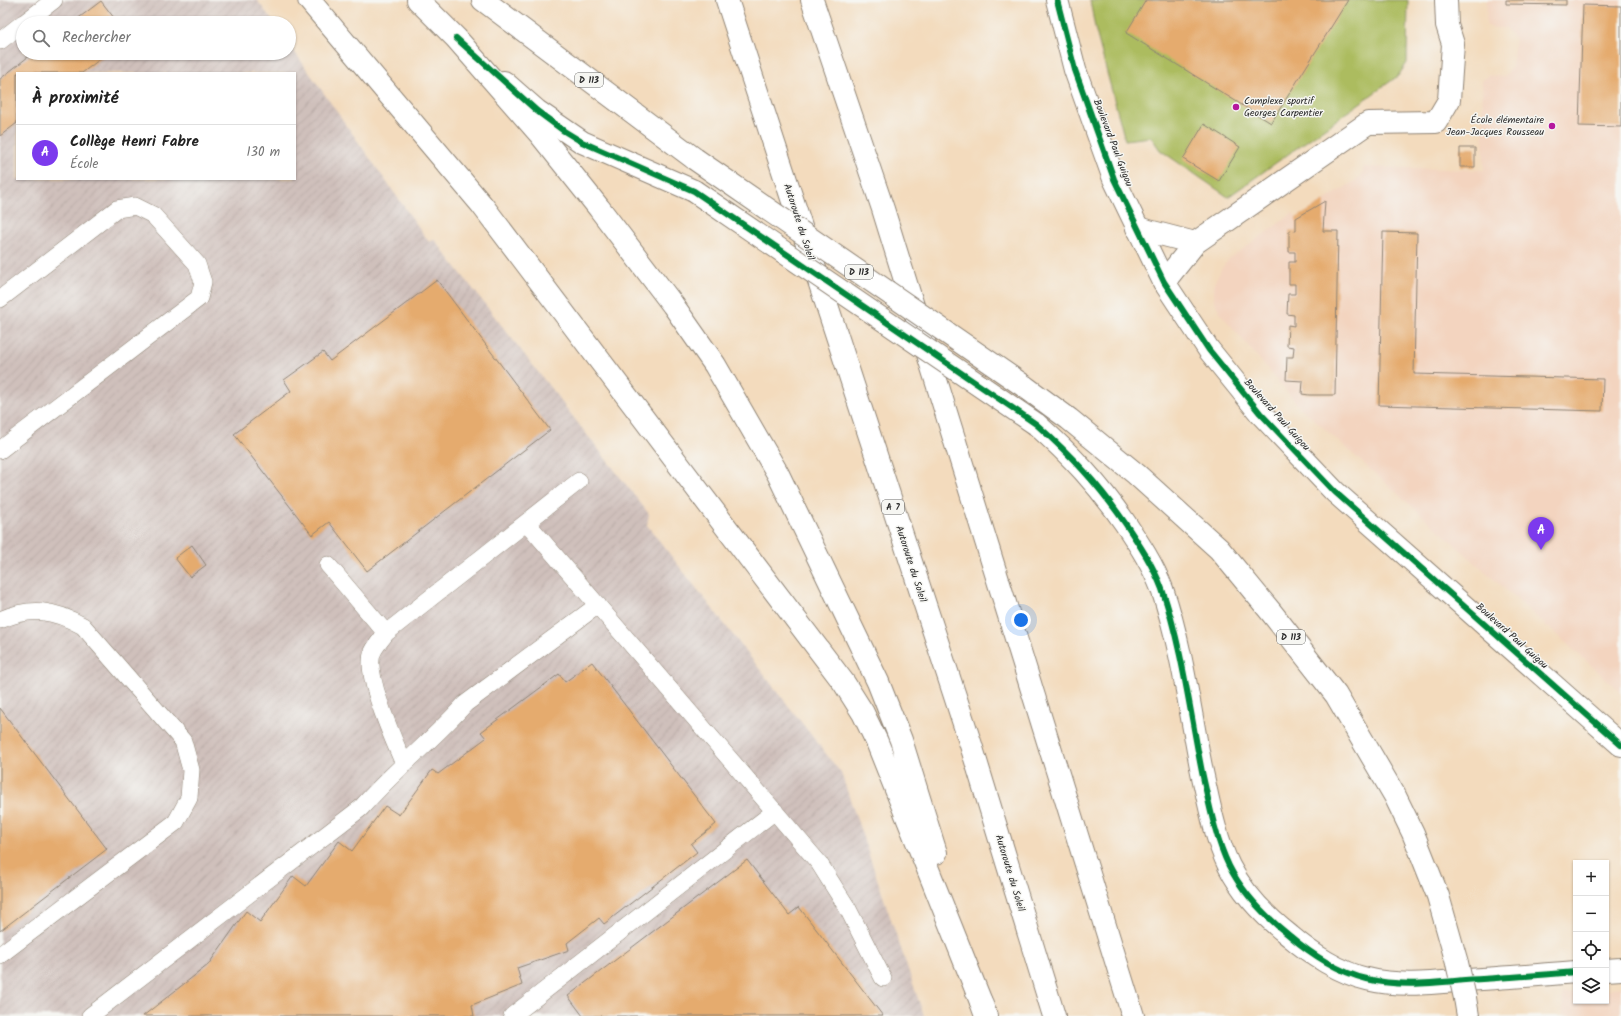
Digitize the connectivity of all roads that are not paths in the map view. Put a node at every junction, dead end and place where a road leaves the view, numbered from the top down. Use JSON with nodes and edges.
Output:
{"nodes":[{"id":1,"x":54,"y":0,"type":"edge"},
{"id":2,"x":310,"y":0,"type":"edge"},
{"id":3,"x":418,"y":0,"type":"edge"},
{"id":4,"x":483,"y":0,"type":"edge"},
{"id":5,"x":727,"y":0,"type":"edge"},
{"id":6,"x":812,"y":0,"type":"edge"},
{"id":7,"x":1057,"y":0,"type":"edge"},
{"id":8,"x":1446,"y":0,"type":"edge"},
{"id":9,"x":32,"y":16,"type":"edge"},
{"id":10,"x":16,"y":28,"type":"edge"},
{"id":11,"x":456,"y":38,"type":"junction"},
{"id":12,"x":0,"y":41,"type":"edge"},
{"id":13,"x":1136,"y":228,"type":"junction"},
{"id":14,"x":1195,"y":243,"type":"junction"},
{"id":15,"x":1164,"y":282,"type":"junction"},
{"id":16,"x":0,"y":300,"type":"edge"},
{"id":17,"x":0,"y":450,"type":"edge"},
{"id":18,"x":579,"y":481,"type":"dead end"},
{"id":19,"x":527,"y":522,"type":"junction"},
{"id":20,"x":328,"y":565,"type":"dead end"},
{"id":21,"x":598,"y":605,"type":"junction"},
{"id":22,"x":0,"y":620,"type":"edge"},
{"id":23,"x":386,"y":634,"type":"junction"},
{"id":24,"x":1621,"y":746,"type":"edge"},
{"id":25,"x":404,"y":764,"type":"junction"},
{"id":26,"x":775,"y":811,"type":"junction"},
{"id":27,"x":0,"y":955,"type":"edge"},
{"id":28,"x":1621,"y":969,"type":"edge"},
{"id":29,"x":1609,"y":970,"type":"edge"},
{"id":30,"x":1573,"y":972,"type":"edge"},
{"id":31,"x":883,"y":978,"type":"dead end"},
{"id":32,"x":1467,"y":1007,"type":"edge"},
{"id":33,"x":983,"y":1009,"type":"edge"},
{"id":34,"x":90,"y":1016,"type":"edge"},
{"id":35,"x":512,"y":1016,"type":"edge"},
{"id":36,"x":1054,"y":1016,"type":"edge"},
{"id":37,"x":1133,"y":1016,"type":"edge"}],
"edges":[{"from":1,"to":9,"type":"lane"},
{"from":2,"to":33,"type":"main road"},
{"from":3,"to":11,"type":"main road"},
{"from":4,"to":32,"type":"main road","number":"D 113","bridge":true},
{"from":5,"to":36,"type":"main road","name":"Autoroute du Soleil","number":"A 7"},
{"from":6,"to":37,"type":"main road"},
{"from":7,"to":13,"type":"main road","name":"Boulevard Paul Guigou"},
{"from":8,"to":14,"type":"main road"},
{"from":10,"to":12,"type":"lane"},
{"from":11,"to":30,"type":"main road","bridge":true},
{"from":11,"to":33,"type":"main road"},
{"from":13,"to":14,"type":"main road"},
{"from":13,"to":15,"type":"main road","name":"Boulevard Paul Guigou"},
{"from":14,"to":15,"type":"main road"},
{"from":15,"to":24,"type":"main road","name":"Boulevard Paul Guigou"},
{"from":16,"to":17,"type":"lane"},
{"from":18,"to":19,"type":"lane"},
{"from":19,"to":21,"type":"lane"},
{"from":19,"to":23,"type":"lane"},
{"from":20,"to":23,"type":"lane"},
{"from":21,"to":25,"type":"lane"},
{"from":21,"to":26,"type":"lane"},
{"from":22,"to":27,"type":"lane"},
{"from":23,"to":25,"type":"lane"},
{"from":25,"to":34,"type":"lane"},
{"from":26,"to":31,"type":"lane"},
{"from":26,"to":35,"type":"lane"},
{"from":28,"to":29,"type":"main road"}]}
